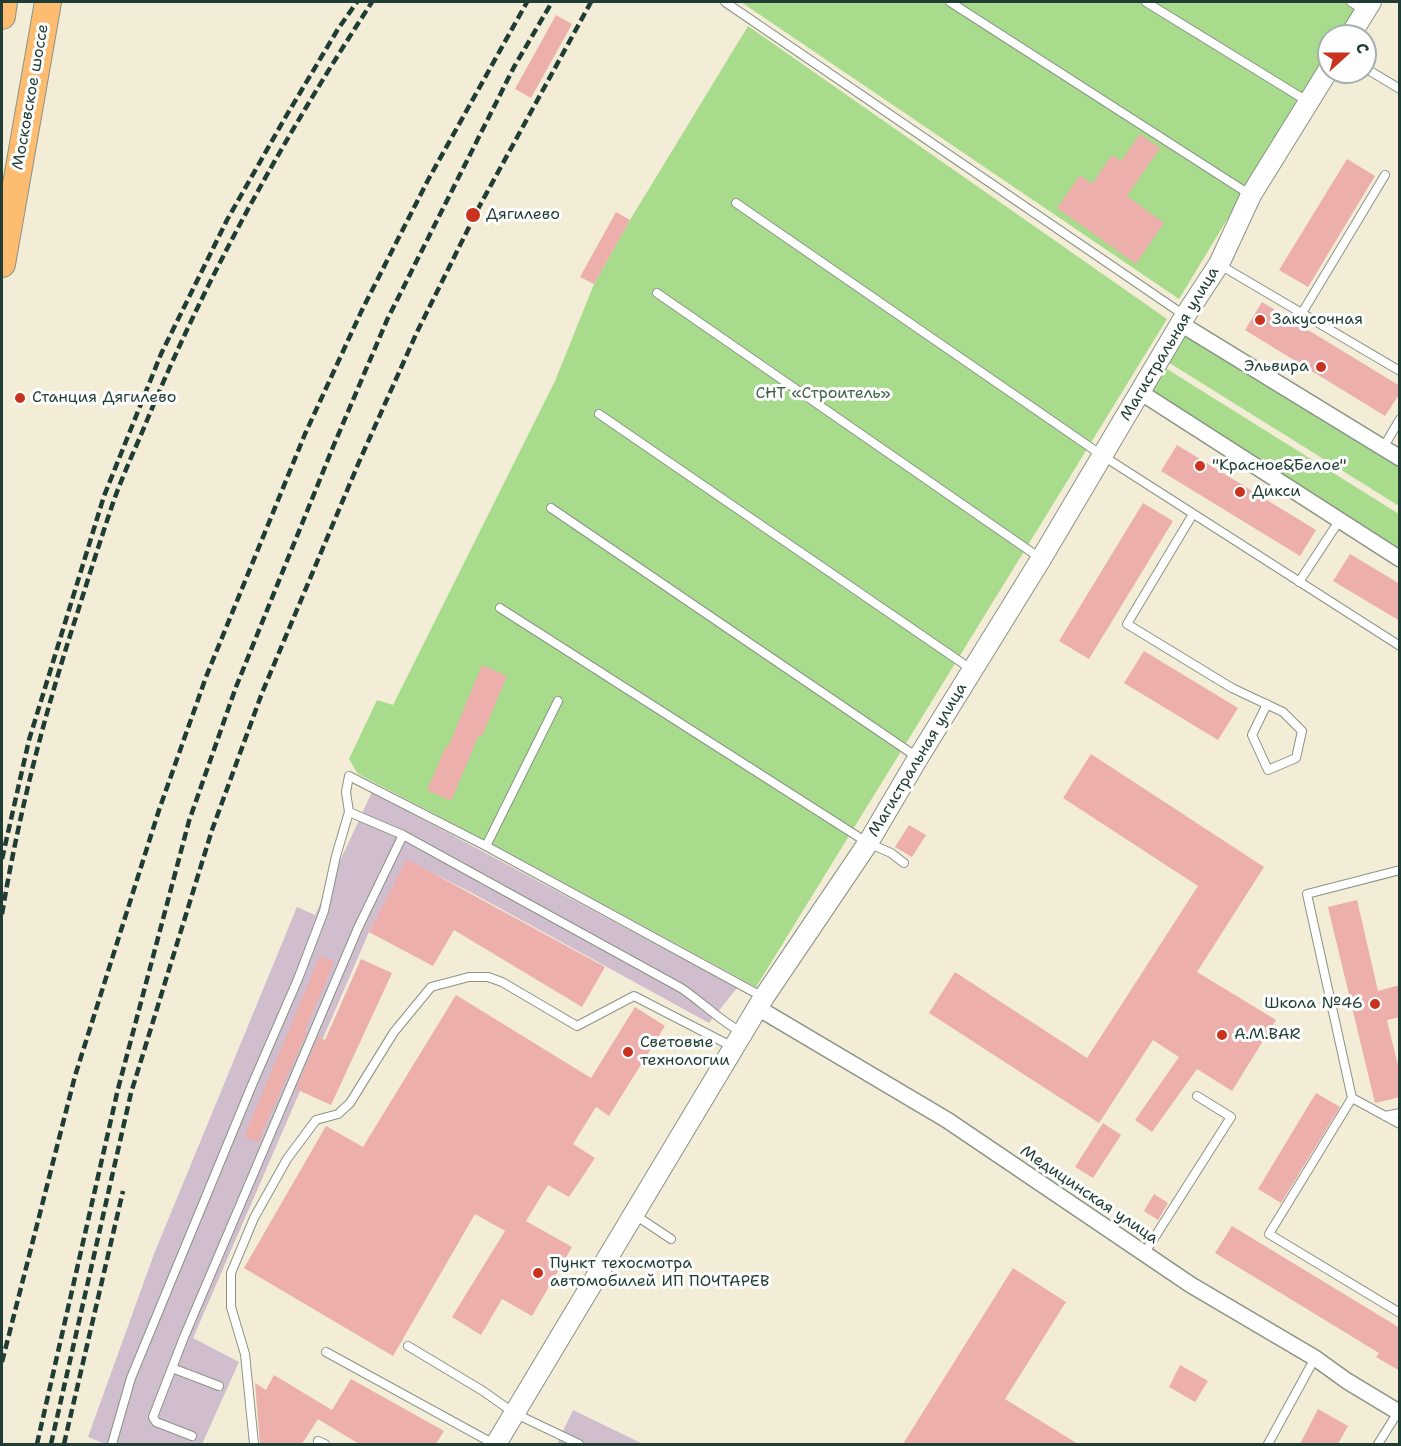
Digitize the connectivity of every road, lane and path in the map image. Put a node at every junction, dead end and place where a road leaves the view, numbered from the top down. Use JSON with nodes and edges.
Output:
{"nodes":[{"id":1,"x":4,"y":2,"type":"edge"},
{"id":2,"x":48,"y":2,"type":"edge"},
{"id":3,"x":725,"y":2,"type":"edge"},
{"id":4,"x":950,"y":2,"type":"edge"},
{"id":5,"x":1146,"y":2,"type":"edge"},
{"id":6,"x":1363,"y":5,"type":"edge"},
{"id":7,"x":2,"y":16,"type":"edge"},
{"id":8,"x":1355,"y":24,"type":"edge"},
{"id":9,"x":1377,"y":75,"type":"edge"},
{"id":10,"x":1320,"y":84,"type":"edge"},
{"id":11,"x":1400,"y":89,"type":"edge"},
{"id":12,"x":1309,"y":102,"type":"junction"},
{"id":13,"x":1385,"y":175,"type":"dead end"},
{"id":14,"x":1251,"y":195,"type":"junction"},
{"id":15,"x":736,"y":203,"type":"dead end"},
{"id":16,"x":2,"y":264,"type":"edge"},
{"id":17,"x":1219,"y":264,"type":"junction"},
{"id":18,"x":657,"y":292,"type":"dead end"},
{"id":19,"x":1302,"y":313,"type":"junction"},
{"id":20,"x":1183,"y":320,"type":"junction"},
{"id":21,"x":1400,"y":371,"type":"edge"},
{"id":22,"x":1140,"y":392,"type":"junction"},
{"id":23,"x":599,"y":414,"type":"dead end"},
{"id":24,"x":1400,"y":419,"type":"edge"},
{"id":25,"x":1383,"y":447,"type":"junction"},
{"id":26,"x":1102,"y":456,"type":"junction"},
{"id":27,"x":1400,"y":458,"type":"edge"},
{"id":28,"x":551,"y":508,"type":"dead end"},
{"id":29,"x":1193,"y":514,"type":"junction"},
{"id":30,"x":1339,"y":521,"type":"junction"},
{"id":31,"x":1041,"y":558,"type":"junction"},
{"id":32,"x":1400,"y":559,"type":"edge"},
{"id":33,"x":1299,"y":582,"type":"junction"},
{"id":34,"x":500,"y":608,"type":"dead end"},
{"id":35,"x":1400,"y":646,"type":"edge"},
{"id":36,"x":972,"y":670,"type":"junction"},
{"id":37,"x":558,"y":701,"type":"dead end"},
{"id":38,"x":1267,"y":704,"type":"junction"},
{"id":39,"x":918,"y":758,"type":"junction"},
{"id":40,"x":349,"y":812,"type":"junction"},
{"id":41,"x":403,"y":835,"type":"junction"},
{"id":42,"x":868,"y":843,"type":"junction"},
{"id":43,"x":486,"y":846,"type":"junction"},
{"id":44,"x":904,"y":863,"type":"dead end"},
{"id":45,"x":1400,"y":870,"type":"edge"},
{"id":46,"x":761,"y":1003,"type":"junction"},
{"id":47,"x":739,"y":1040,"type":"junction"},
{"id":48,"x":1197,"y":1096,"type":"dead end"},
{"id":49,"x":1352,"y":1098,"type":"junction"},
{"id":50,"x":1400,"y":1113,"type":"edge"},
{"id":51,"x":1385,"y":1116,"type":"junction"},
{"id":52,"x":1400,"y":1124,"type":"edge"},
{"id":53,"x":635,"y":1215,"type":"junction"},
{"id":54,"x":671,"y":1239,"type":"dead end"},
{"id":55,"x":1144,"y":1254,"type":"junction"},
{"id":56,"x":1400,"y":1313,"type":"edge"},
{"id":57,"x":408,"y":1346,"type":"dead end"},
{"id":58,"x":326,"y":1352,"type":"dead end"},
{"id":59,"x":1315,"y":1358,"type":"junction"},
{"id":60,"x":172,"y":1368,"type":"junction"},
{"id":61,"x":219,"y":1386,"type":"dead end"},
{"id":62,"x":1399,"y":1412,"type":"edge"},
{"id":63,"x":514,"y":1413,"type":"junction"},
{"id":64,"x":192,"y":1436,"type":"dead end"},
{"id":65,"x":112,"y":1444,"type":"edge"},
{"id":66,"x":254,"y":1444,"type":"edge"},
{"id":67,"x":496,"y":1444,"type":"edge"},
{"id":68,"x":579,"y":1444,"type":"edge"},
{"id":69,"x":1268,"y":1444,"type":"edge"},
{"id":70,"x":1378,"y":1444,"type":"edge"}],
"edges":[{"from":1,"to":7,"type":"highway"},
{"from":2,"to":16,"type":"highway","name":"Московское шоссе"},
{"from":3,"to":20,"type":"lane"},
{"from":4,"to":14,"type":"lane"},
{"from":5,"to":12,"type":"lane"},
{"from":6,"to":8,"type":"street"},
{"from":9,"to":11,"type":"lane"},
{"from":10,"to":12,"type":"street","name":"Магистральная улица"},
{"from":12,"to":14,"type":"street","name":"Магистральная улица"},
{"from":13,"to":19,"type":"lane"},
{"from":14,"to":17,"type":"street","name":"Магистральная улица"},
{"from":15,"to":26,"type":"lane"},
{"from":17,"to":19,"type":"lane"},
{"from":17,"to":20,"type":"street","name":"Магистральная улица"},
{"from":18,"to":31,"type":"lane"},
{"from":19,"to":21,"type":"lane"},
{"from":20,"to":22,"type":"street","name":"Магистральная улица"},
{"from":20,"to":25,"type":"street"},
{"from":22,"to":26,"type":"street","name":"Магистральная улица"},
{"from":22,"to":30,"type":"street"},
{"from":23,"to":36,"type":"lane"},
{"from":24,"to":25,"type":"lane"},
{"from":25,"to":27,"type":"street"},
{"from":26,"to":29,"type":"lane"},
{"from":26,"to":31,"type":"street","name":"Магистральная улица"},
{"from":28,"to":39,"type":"lane"},
{"from":29,"to":33,"type":"lane"},
{"from":29,"to":38,"type":"lane"},
{"from":30,"to":32,"type":"street"},
{"from":30,"to":33,"type":"lane"},
{"from":31,"to":36,"type":"street","name":"Магистральная улица"},
{"from":33,"to":35,"type":"lane"},
{"from":34,"to":42,"type":"lane"},
{"from":36,"to":39,"type":"street","name":"Магистральная улица"},
{"from":37,"to":43,"type":"lane"},
{"from":38,"to":38,"type":"lane"},
{"from":39,"to":42,"type":"street","name":"Магистральная улица"},
{"from":40,"to":41,"type":"lane"},
{"from":40,"to":43,"type":"lane"},
{"from":40,"to":65,"type":"lane"},
{"from":41,"to":47,"type":"lane"},
{"from":41,"to":60,"type":"lane"},
{"from":42,"to":44,"type":"lane"},
{"from":42,"to":46,"type":"street","name":"Магистральная улица"},
{"from":43,"to":46,"type":"lane"},
{"from":45,"to":49,"type":"lane"},
{"from":46,"to":47,"type":"street","name":"Магистральная улица"},
{"from":46,"to":55,"type":"street","name":"Медицинская улица"},
{"from":47,"to":53,"type":"street","name":"Магистральная улица"},
{"from":47,"to":66,"type":"lane"},
{"from":48,"to":55,"type":"lane"},
{"from":49,"to":51,"type":"lane"},
{"from":49,"to":56,"type":"lane"},
{"from":50,"to":51,"type":"lane"},
{"from":51,"to":52,"type":"lane"},
{"from":53,"to":54,"type":"lane"},
{"from":53,"to":63,"type":"street","name":"Магистральная улица"},
{"from":55,"to":59,"type":"street","name":"Медицинская улица"},
{"from":57,"to":63,"type":"lane"},
{"from":58,"to":67,"type":"lane"},
{"from":59,"to":62,"type":"street","name":"Медицинская улица"},
{"from":59,"to":69,"type":"lane"},
{"from":60,"to":61,"type":"lane"},
{"from":60,"to":64,"type":"lane"},
{"from":62,"to":70,"type":"lane"},
{"from":63,"to":67,"type":"street","name":"Магистральная улица"},
{"from":63,"to":68,"type":"lane"}]}
